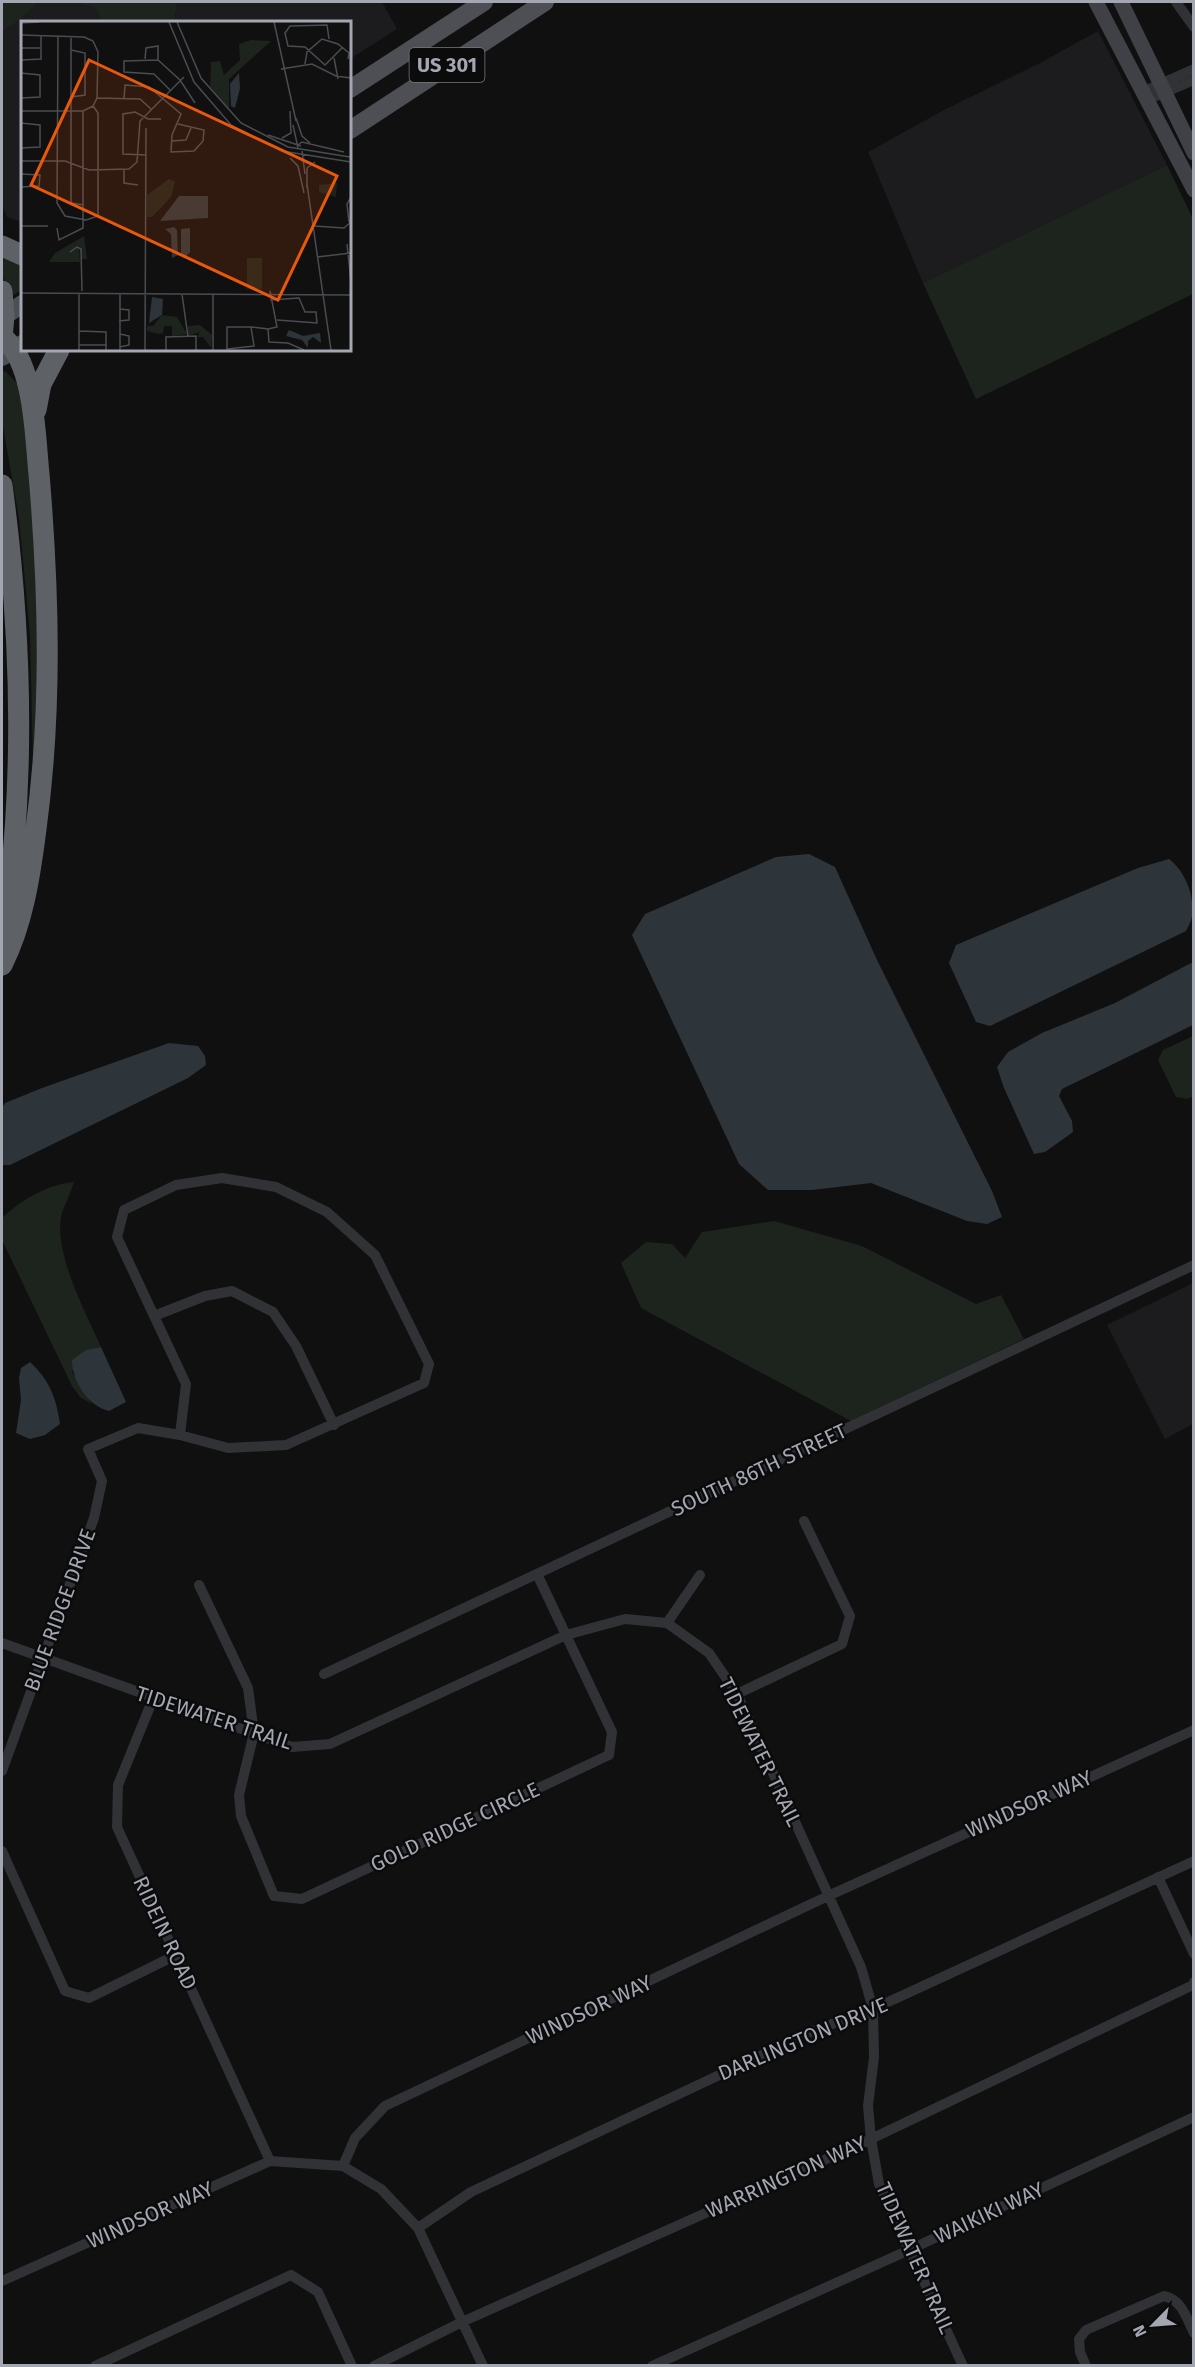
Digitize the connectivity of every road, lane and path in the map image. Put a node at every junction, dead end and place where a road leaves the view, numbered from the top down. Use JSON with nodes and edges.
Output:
{"nodes":[{"id":1,"x":484,"y":2,"type":"edge"},
{"id":2,"x":545,"y":2,"type":"edge"},
{"id":3,"x":1096,"y":2,"type":"edge"},
{"id":4,"x":1121,"y":2,"type":"edge"},
{"id":5,"x":1176,"y":2,"type":"edge"},
{"id":6,"x":1194,"y":27,"type":"edge"},
{"id":7,"x":1194,"y":69,"type":"edge"},
{"id":8,"x":1194,"y":80,"type":"edge"},
{"id":9,"x":1161,"y":88,"type":"junction"},
{"id":10,"x":351,"y":89,"type":"edge"},
{"id":11,"x":1144,"y":96,"type":"junction"},
{"id":12,"x":351,"y":128,"type":"edge"},
{"id":13,"x":1194,"y":153,"type":"edge"},
{"id":14,"x":1194,"y":190,"type":"edge"},
{"id":15,"x":2,"y":246,"type":"edge"},
{"id":16,"x":21,"y":255,"type":"edge"},
{"id":17,"x":2,"y":291,"type":"edge"},
{"id":18,"x":21,"y":305,"type":"edge"},
{"id":19,"x":3,"y":317,"type":"edge"},
{"id":20,"x":7,"y":344,"type":"edge"},
{"id":21,"x":58,"y":351,"type":"edge"},
{"id":22,"x":34,"y":428,"type":"junction"},
{"id":23,"x":2,"y":485,"type":"edge"},
{"id":24,"x":2,"y":951,"type":"edge"},
{"id":25,"x":2,"y":965,"type":"edge"},
{"id":26,"x":1194,"y":1265,"type":"edge"},
{"id":27,"x":154,"y":1316,"type":"junction"},
{"id":28,"x":334,"y":1425,"type":"junction"},
{"id":29,"x":180,"y":1435,"type":"junction"},
{"id":30,"x":804,"y":1521,"type":"dead end"},
{"id":31,"x":537,"y":1574,"type":"junction"},
{"id":32,"x":700,"y":1575,"type":"dead end"},
{"id":33,"x":199,"y":1585,"type":"dead end"},
{"id":34,"x":667,"y":1623,"type":"junction"},
{"id":35,"x":566,"y":1635,"type":"junction"},
{"id":36,"x":2,"y":1643,"type":"edge"},
{"id":37,"x":42,"y":1658,"type":"junction"},
{"id":38,"x":324,"y":1674,"type":"dead end"},
{"id":39,"x":737,"y":1694,"type":"junction"},
{"id":40,"x":153,"y":1699,"type":"junction"},
{"id":41,"x":1194,"y":1730,"type":"edge"},
{"id":42,"x":254,"y":1733,"type":"junction"},
{"id":43,"x":2,"y":1771,"type":"edge"},
{"id":44,"x":2,"y":1851,"type":"edge"},
{"id":45,"x":1194,"y":1861,"type":"edge"},
{"id":46,"x":1158,"y":1877,"type":"junction"},
{"id":47,"x":828,"y":1896,"type":"junction"},
{"id":48,"x":1194,"y":1954,"type":"edge"},
{"id":49,"x":176,"y":1955,"type":"junction"},
{"id":50,"x":1194,"y":1982,"type":"edge"},
{"id":51,"x":873,"y":2009,"type":"junction"},
{"id":52,"x":1194,"y":2117,"type":"edge"},
{"id":53,"x":871,"y":2139,"type":"junction"},
{"id":54,"x":270,"y":2162,"type":"junction"},
{"id":55,"x":343,"y":2166,"type":"junction"},
{"id":56,"x":418,"y":2228,"type":"junction"},
{"id":57,"x":909,"y":2250,"type":"junction"},
{"id":58,"x":2,"y":2281,"type":"edge"},
{"id":59,"x":462,"y":2322,"type":"junction"},
{"id":60,"x":1194,"y":2333,"type":"edge"},
{"id":61,"x":95,"y":2366,"type":"edge"},
{"id":62,"x":352,"y":2366,"type":"edge"},
{"id":63,"x":374,"y":2366,"type":"edge"},
{"id":64,"x":483,"y":2366,"type":"edge"},
{"id":65,"x":652,"y":2366,"type":"edge"},
{"id":66,"x":963,"y":2366,"type":"edge"},
{"id":67,"x":1086,"y":2366,"type":"edge"}],
"edges":[{"from":1,"to":10,"type":"main road","number":"US 301"},
{"from":2,"to":12,"type":"main road","number":"US 301"},
{"from":3,"to":11,"type":"main road"},
{"from":4,"to":9,"type":"main road"},
{"from":5,"to":6,"type":"street"},
{"from":7,"to":9,"type":"street"},
{"from":8,"to":9,"type":"street"},
{"from":9,"to":11,"type":"street"},
{"from":9,"to":13,"type":"main road"},
{"from":11,"to":14,"type":"main road"},
{"from":15,"to":16,"type":"highway"},
{"from":17,"to":19,"type":"highway"},
{"from":18,"to":19,"type":"main road"},
{"from":19,"to":20,"type":"highway"},
{"from":20,"to":22,"type":"highway"},
{"from":21,"to":22,"type":"highway"},
{"from":22,"to":25,"type":"highway"},
{"from":23,"to":24,"type":"highway"},
{"from":26,"to":31,"type":"street","name":"SOUTH 86TH STREET"},
{"from":27,"to":28,"type":"street"},
{"from":27,"to":28,"type":"street"},
{"from":27,"to":29,"type":"street"},
{"from":28,"to":29,"type":"street"},
{"from":29,"to":37,"type":"street","name":"BLUE RIDGE DRIVE"},
{"from":30,"to":39,"type":"street"},
{"from":31,"to":35,"type":"street","name":"GOLD RIDGE CIRCLE"},
{"from":31,"to":38,"type":"street","name":"SOUTH 86TH STREET"},
{"from":32,"to":34,"type":"street"},
{"from":33,"to":42,"type":"street"},
{"from":34,"to":35,"type":"street","name":"TIDEWATER TRAIL"},
{"from":34,"to":39,"type":"street","name":"TIDEWATER TRAIL"},
{"from":35,"to":42,"type":"street","name":"TIDEWATER TRAIL"},
{"from":35,"to":42,"type":"street","name":"GOLD RIDGE CIRCLE"},
{"from":36,"to":37,"type":"street","name":"TIDEWATER TRAIL"},
{"from":37,"to":40,"type":"street","name":"TIDEWATER TRAIL"},
{"from":37,"to":43,"type":"street","name":"BLUE RIDGE DRIVE"},
{"from":39,"to":47,"type":"street","name":"TIDEWATER TRAIL"},
{"from":40,"to":42,"type":"street","name":"TIDEWATER TRAIL"},
{"from":40,"to":49,"type":"street","name":"RIDEIN ROAD"},
{"from":41,"to":47,"type":"street","name":"WINDSOR WAY"},
{"from":44,"to":49,"type":"street"},
{"from":45,"to":46,"type":"street","name":"DARLINGTON DRIVE"},
{"from":46,"to":48,"type":"street"},
{"from":46,"to":51,"type":"street","name":"DARLINGTON DRIVE"},
{"from":47,"to":51,"type":"street","name":"TIDEWATER TRAIL"},
{"from":47,"to":55,"type":"street","name":"WINDSOR WAY"},
{"from":49,"to":54,"type":"street","name":"RIDEIN ROAD"},
{"from":50,"to":53,"type":"street","name":"WARRINGTON WAY"},
{"from":51,"to":53,"type":"street","name":"TIDEWATER TRAIL"},
{"from":51,"to":56,"type":"street","name":"DARLINGTON DRIVE"},
{"from":52,"to":57,"type":"street","name":"WAIKIKI WAY"},
{"from":53,"to":57,"type":"street","name":"TIDEWATER TRAIL"},
{"from":53,"to":59,"type":"street","name":"WARRINGTON WAY"},
{"from":54,"to":55,"type":"street","name":"WINDSOR WAY"},
{"from":54,"to":58,"type":"street","name":"WINDSOR WAY"},
{"from":55,"to":56,"type":"street"},
{"from":56,"to":59,"type":"street"},
{"from":57,"to":65,"type":"street","name":"WAIKIKI WAY"},
{"from":57,"to":66,"type":"street","name":"TIDEWATER TRAIL"},
{"from":59,"to":63,"type":"street","name":"WARRINGTON WAY"},
{"from":59,"to":64,"type":"street"},
{"from":60,"to":67,"type":"street"},
{"from":61,"to":62,"type":"street"}]}
